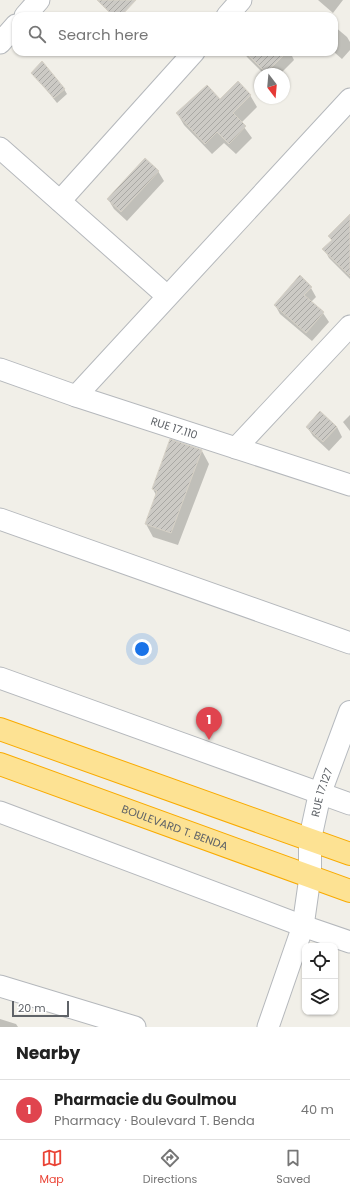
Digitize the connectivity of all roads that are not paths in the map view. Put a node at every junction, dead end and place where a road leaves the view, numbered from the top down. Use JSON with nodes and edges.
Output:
{"nodes":[{"id":1,"x":39,"y":0,"type":"edge"},
{"id":2,"x":241,"y":0,"type":"edge"},
{"id":3,"x":28,"y":12,"type":"edge"},
{"id":4,"x":230,"y":12,"type":"edge"},
{"id":5,"x":12,"y":30,"type":"edge"},
{"id":6,"x":0,"y":43,"type":"edge"},
{"id":7,"x":190,"y":56,"type":"edge"},
{"id":8,"x":350,"y":99,"type":"edge"},
{"id":9,"x":0,"y":148,"type":"edge"},
{"id":10,"x":60,"y":201,"type":"junction"},
{"id":11,"x":167,"y":296,"type":"junction"},
{"id":12,"x":350,"y":326,"type":"edge"},
{"id":13,"x":0,"y":369,"type":"edge"},
{"id":14,"x":76,"y":396,"type":"junction"},
{"id":15,"x":236,"y":448,"type":"junction"},
{"id":16,"x":350,"y":485,"type":"edge"},
{"id":17,"x":0,"y":519,"type":"edge"},
{"id":18,"x":350,"y":643,"type":"edge"},
{"id":19,"x":0,"y":678,"type":"edge"},
{"id":20,"x":350,"y":712,"type":"edge"},
{"id":21,"x":0,"y":729,"type":"edge"},
{"id":22,"x":0,"y":764,"type":"edge"},
{"id":23,"x":320,"y":793,"type":"junction"},
{"id":24,"x":350,"y":804,"type":"edge"},
{"id":25,"x":0,"y":812,"type":"edge"},
{"id":26,"x":310,"y":839,"type":"junction"},
{"id":27,"x":350,"y":854,"type":"edge"},
{"id":28,"x":310,"y":877,"type":"junction"},
{"id":29,"x":350,"y":891,"type":"edge"},
{"id":30,"x":303,"y":926,"type":"junction"},
{"id":31,"x":350,"y":942,"type":"edge"},
{"id":32,"x":0,"y":986,"type":"edge"},
{"id":33,"x":135,"y":1027,"type":"edge"},
{"id":34,"x":268,"y":1027,"type":"edge"}],
"edges":[{"from":1,"to":3,"type":"street"},
{"from":2,"to":4,"type":"street"},
{"from":5,"to":6,"type":"street"},
{"from":7,"to":10,"type":"street"},
{"from":8,"to":11,"type":"street"},
{"from":9,"to":10,"type":"street"},
{"from":10,"to":11,"type":"street"},
{"from":11,"to":14,"type":"street"},
{"from":12,"to":15,"type":"street"},
{"from":13,"to":14,"type":"street","name":"RUE 17.110"},
{"from":14,"to":15,"type":"street","name":"RUE 17.110"},
{"from":15,"to":16,"type":"street","name":"RUE 17.110"},
{"from":17,"to":18,"type":"street"},
{"from":19,"to":23,"type":"street"},
{"from":20,"to":23,"type":"street","name":"RUE 17.127"},
{"from":21,"to":26,"type":"highway"},
{"from":22,"to":28,"type":"highway","name":"BOULEVARD T. BENDA"},
{"from":23,"to":24,"type":"street"},
{"from":23,"to":26,"type":"street","name":"RUE 17.127"},
{"from":25,"to":30,"type":"street"},
{"from":26,"to":27,"type":"highway"},
{"from":26,"to":28,"type":"street","name":"RUE 17.127"},
{"from":28,"to":29,"type":"highway","name":"BOULEVARD T. BENDA"},
{"from":28,"to":30,"type":"street"},
{"from":30,"to":31,"type":"street"},
{"from":30,"to":34,"type":"street"},
{"from":32,"to":33,"type":"street"}]}
